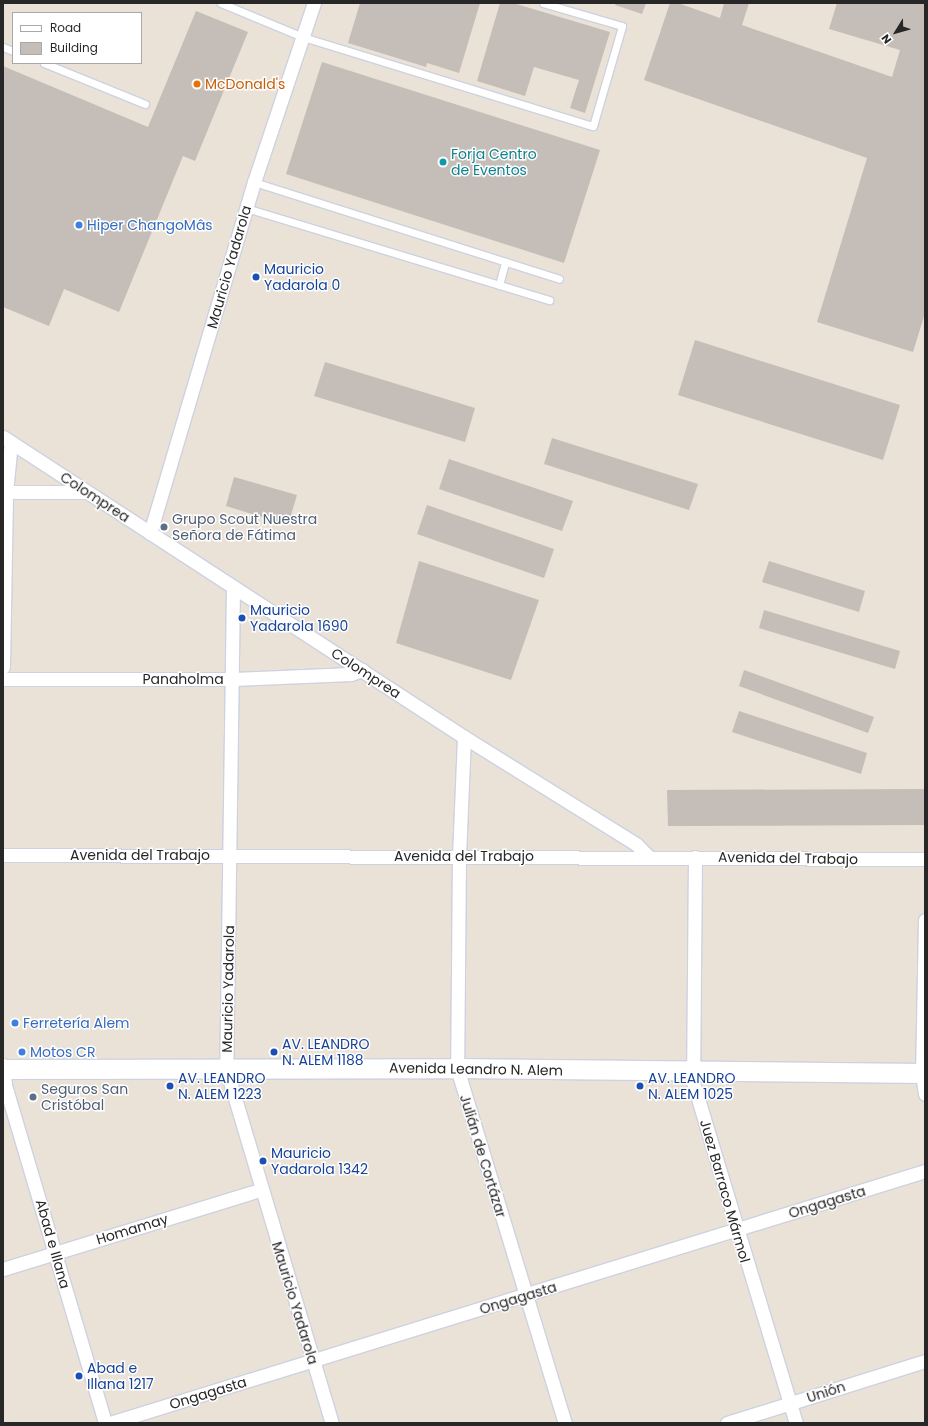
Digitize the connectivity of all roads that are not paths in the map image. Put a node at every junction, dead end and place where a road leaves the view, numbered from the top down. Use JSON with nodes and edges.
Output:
{"nodes":[{"id":1,"x":221,"y":3,"type":"edge"},
{"id":2,"x":314,"y":3,"type":"edge"},
{"id":3,"x":543,"y":3,"type":"edge"},
{"id":4,"x":303,"y":37,"type":"junction"},
{"id":5,"x":46,"y":64,"type":"edge"},
{"id":6,"x":145,"y":104,"type":"dead end"},
{"id":7,"x":254,"y":182,"type":"junction"},
{"id":8,"x":246,"y":208,"type":"junction"},
{"id":9,"x":505,"y":262,"type":"junction"},
{"id":10,"x":559,"y":279,"type":"dead end"},
{"id":11,"x":499,"y":285,"type":"junction"},
{"id":12,"x":549,"y":300,"type":"dead end"},
{"id":13,"x":7,"y":440,"type":"edge"},
{"id":14,"x":4,"y":492,"type":"edge"},
{"id":15,"x":87,"y":492,"type":"junction"},
{"id":16,"x":150,"y":533,"type":"junction"},
{"id":17,"x":233,"y":587,"type":"junction"},
{"id":18,"x":3,"y":667,"type":"edge"},
{"id":19,"x":362,"y":670,"type":"junction"},
{"id":20,"x":3,"y":679,"type":"edge"},
{"id":21,"x":234,"y":679,"type":"junction"},
{"id":22,"x":464,"y":737,"type":"junction"},
{"id":23,"x":3,"y":855,"type":"edge"},
{"id":24,"x":230,"y":855,"type":"junction"},
{"id":25,"x":459,"y":856,"type":"junction"},
{"id":26,"x":649,"y":857,"type":"junction"},
{"id":27,"x":695,"y":857,"type":"junction"},
{"id":28,"x":925,"y":859,"type":"edge"},
{"id":29,"x":925,"y":920,"type":"edge"},
{"id":30,"x":3,"y":1065,"type":"edge"},
{"id":31,"x":226,"y":1068,"type":"junction"},
{"id":32,"x":457,"y":1068,"type":"junction"},
{"id":33,"x":3,"y":1069,"type":"edge"},
{"id":34,"x":692,"y":1072,"type":"junction"},
{"id":35,"x":924,"y":1073,"type":"edge"},
{"id":36,"x":925,"y":1094,"type":"edge"},
{"id":37,"x":925,"y":1171,"type":"edge"},
{"id":38,"x":260,"y":1190,"type":"junction"},
{"id":39,"x":736,"y":1230,"type":"junction"},
{"id":40,"x":55,"y":1253,"type":"junction"},
{"id":41,"x":3,"y":1269,"type":"edge"},
{"id":42,"x":525,"y":1295,"type":"junction"},
{"id":43,"x":313,"y":1361,"type":"junction"},
{"id":44,"x":925,"y":1361,"type":"edge"},
{"id":45,"x":790,"y":1403,"type":"junction"},
{"id":46,"x":105,"y":1423,"type":"edge"},
{"id":47,"x":110,"y":1423,"type":"edge"},
{"id":48,"x":332,"y":1423,"type":"edge"},
{"id":49,"x":565,"y":1423,"type":"edge"},
{"id":50,"x":727,"y":1423,"type":"edge"},
{"id":51,"x":796,"y":1423,"type":"edge"}],
"edges":[{"from":1,"to":4,"type":"lane"},
{"from":2,"to":4,"type":"street","name":"Mauricio Yadarola"},
{"from":3,"to":4,"type":"lane"},
{"from":4,"to":7,"type":"street","name":"Mauricio Yadarola"},
{"from":5,"to":6,"type":"lane"},
{"from":7,"to":8,"type":"street","name":"Mauricio Yadarola"},
{"from":7,"to":9,"type":"lane"},
{"from":8,"to":11,"type":"lane"},
{"from":8,"to":16,"type":"street","name":"Mauricio Yadarola"},
{"from":9,"to":10,"type":"lane"},
{"from":9,"to":11,"type":"lane"},
{"from":11,"to":12,"type":"lane"},
{"from":13,"to":14,"type":"street"},
{"from":13,"to":15,"type":"street","name":"Colomprea"},
{"from":14,"to":15,"type":"street"},
{"from":14,"to":18,"type":"street"},
{"from":15,"to":16,"type":"street","name":"Colomprea"},
{"from":16,"to":17,"type":"street","name":"Colomprea"},
{"from":17,"to":19,"type":"street","name":"Colomprea"},
{"from":17,"to":21,"type":"street","name":"Mauricio Yadarola"},
{"from":19,"to":21,"type":"street","name":"Panaholma"},
{"from":19,"to":22,"type":"street","name":"Colomprea"},
{"from":20,"to":21,"type":"street","name":"Panaholma"},
{"from":21,"to":24,"type":"street","name":"Mauricio Yadarola"},
{"from":22,"to":25,"type":"street","name":"Julián de Cortázar"},
{"from":22,"to":26,"type":"street","name":"Colomprea"},
{"from":23,"to":24,"type":"street","name":"Avenida del Trabajo"},
{"from":24,"to":25,"type":"street","name":"Avenida del Trabajo"},
{"from":24,"to":31,"type":"street","name":"Mauricio Yadarola"},
{"from":25,"to":26,"type":"street","name":"Avenida del Trabajo"},
{"from":25,"to":32,"type":"street","name":"Julián de Cortázar"},
{"from":26,"to":27,"type":"street","name":"Avenida del Trabajo"},
{"from":27,"to":28,"type":"street","name":"Avenida del Trabajo"},
{"from":27,"to":34,"type":"street","name":"Juez Barraco Mármol"},
{"from":29,"to":35,"type":"street"},
{"from":30,"to":33,"type":"street","name":"Abad e Illana"},
{"from":31,"to":32,"type":"main road","name":"Avenida Leandro N. Alem"},
{"from":31,"to":33,"type":"main road","name":"Avenida Leandro N. Alem"},
{"from":31,"to":38,"type":"street","name":"Mauricio Yadarola"},
{"from":32,"to":34,"type":"main road","name":"Avenida Leandro N. Alem"},
{"from":32,"to":42,"type":"street","name":"Julián de Cortázar"},
{"from":33,"to":40,"type":"street","name":"Abad e Illana"},
{"from":34,"to":35,"type":"main road","name":"Avenida Leandro N. Alem"},
{"from":34,"to":39,"type":"street","name":"Juez Barraco Mármol"},
{"from":35,"to":36,"type":"street"},
{"from":37,"to":39,"type":"street","name":"Ongagasta"},
{"from":38,"to":40,"type":"street","name":"Homamay"},
{"from":38,"to":43,"type":"street","name":"Mauricio Yadarola"},
{"from":39,"to":42,"type":"street","name":"Ongagasta"},
{"from":39,"to":45,"type":"street","name":"Juez Barraco Mármol"},
{"from":40,"to":41,"type":"street","name":"Homamay"},
{"from":40,"to":46,"type":"street","name":"Abad e Illana"},
{"from":42,"to":43,"type":"street","name":"Ongagasta"},
{"from":42,"to":49,"type":"street","name":"Julián de Cortázar"},
{"from":43,"to":47,"type":"street","name":"Ongagasta"},
{"from":43,"to":48,"type":"street","name":"Mauricio Yadarola"},
{"from":44,"to":45,"type":"street","name":"Unión"},
{"from":45,"to":50,"type":"street","name":"Unión"},
{"from":45,"to":51,"type":"street","name":"Juez Barraco Mármol"}]}
